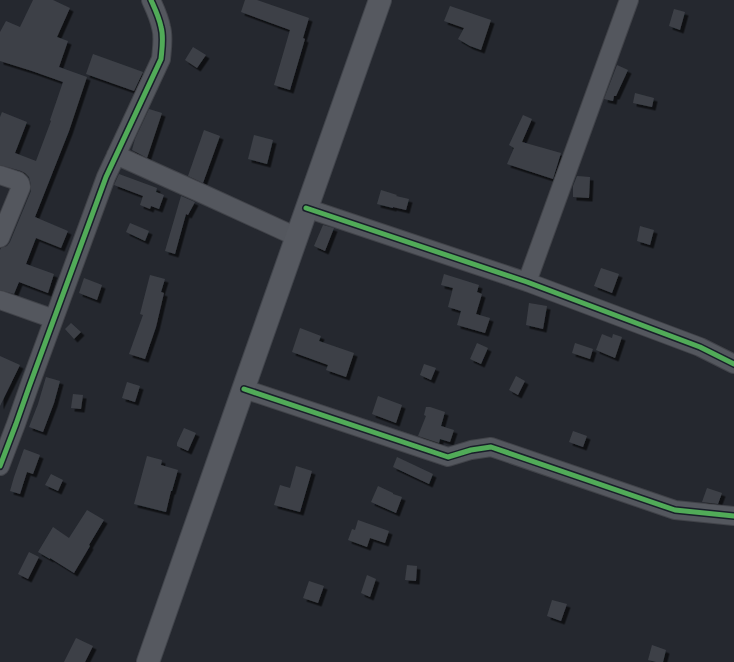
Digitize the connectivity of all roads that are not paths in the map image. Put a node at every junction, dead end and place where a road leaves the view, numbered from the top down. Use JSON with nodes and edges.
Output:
{"nodes":[{"id":1,"x":151,"y":0,"type":"edge"},
{"id":2,"x":380,"y":0,"type":"edge"},
{"id":3,"x":630,"y":0,"type":"edge"},
{"id":4,"x":116,"y":156,"type":"junction"},
{"id":5,"x":0,"y":175,"type":"edge"},
{"id":6,"x":306,"y":208,"type":"junction"},
{"id":7,"x":297,"y":237,"type":"junction"},
{"id":8,"x":0,"y":238,"type":"edge"},
{"id":9,"x":527,"y":282,"type":"junction"},
{"id":10,"x":0,"y":300,"type":"edge"},
{"id":11,"x":54,"y":319,"type":"junction"},
{"id":12,"x":734,"y":364,"type":"edge"},
{"id":13,"x":244,"y":389,"type":"junction"},
{"id":14,"x":0,"y":466,"type":"edge"},
{"id":15,"x":734,"y":516,"type":"edge"},
{"id":16,"x":148,"y":662,"type":"edge"}],
"edges":[{"from":1,"to":4,"type":"street"},
{"from":2,"to":6,"type":"main road"},
{"from":3,"to":9,"type":"street"},
{"from":4,"to":7,"type":"street"},
{"from":4,"to":11,"type":"street"},
{"from":5,"to":8,"type":"street"},
{"from":6,"to":7,"type":"main road"},
{"from":6,"to":9,"type":"street"},
{"from":7,"to":13,"type":"main road"},
{"from":9,"to":12,"type":"street"},
{"from":10,"to":11,"type":"street"},
{"from":11,"to":14,"type":"street"},
{"from":13,"to":15,"type":"street"},
{"from":13,"to":16,"type":"main road"}]}
